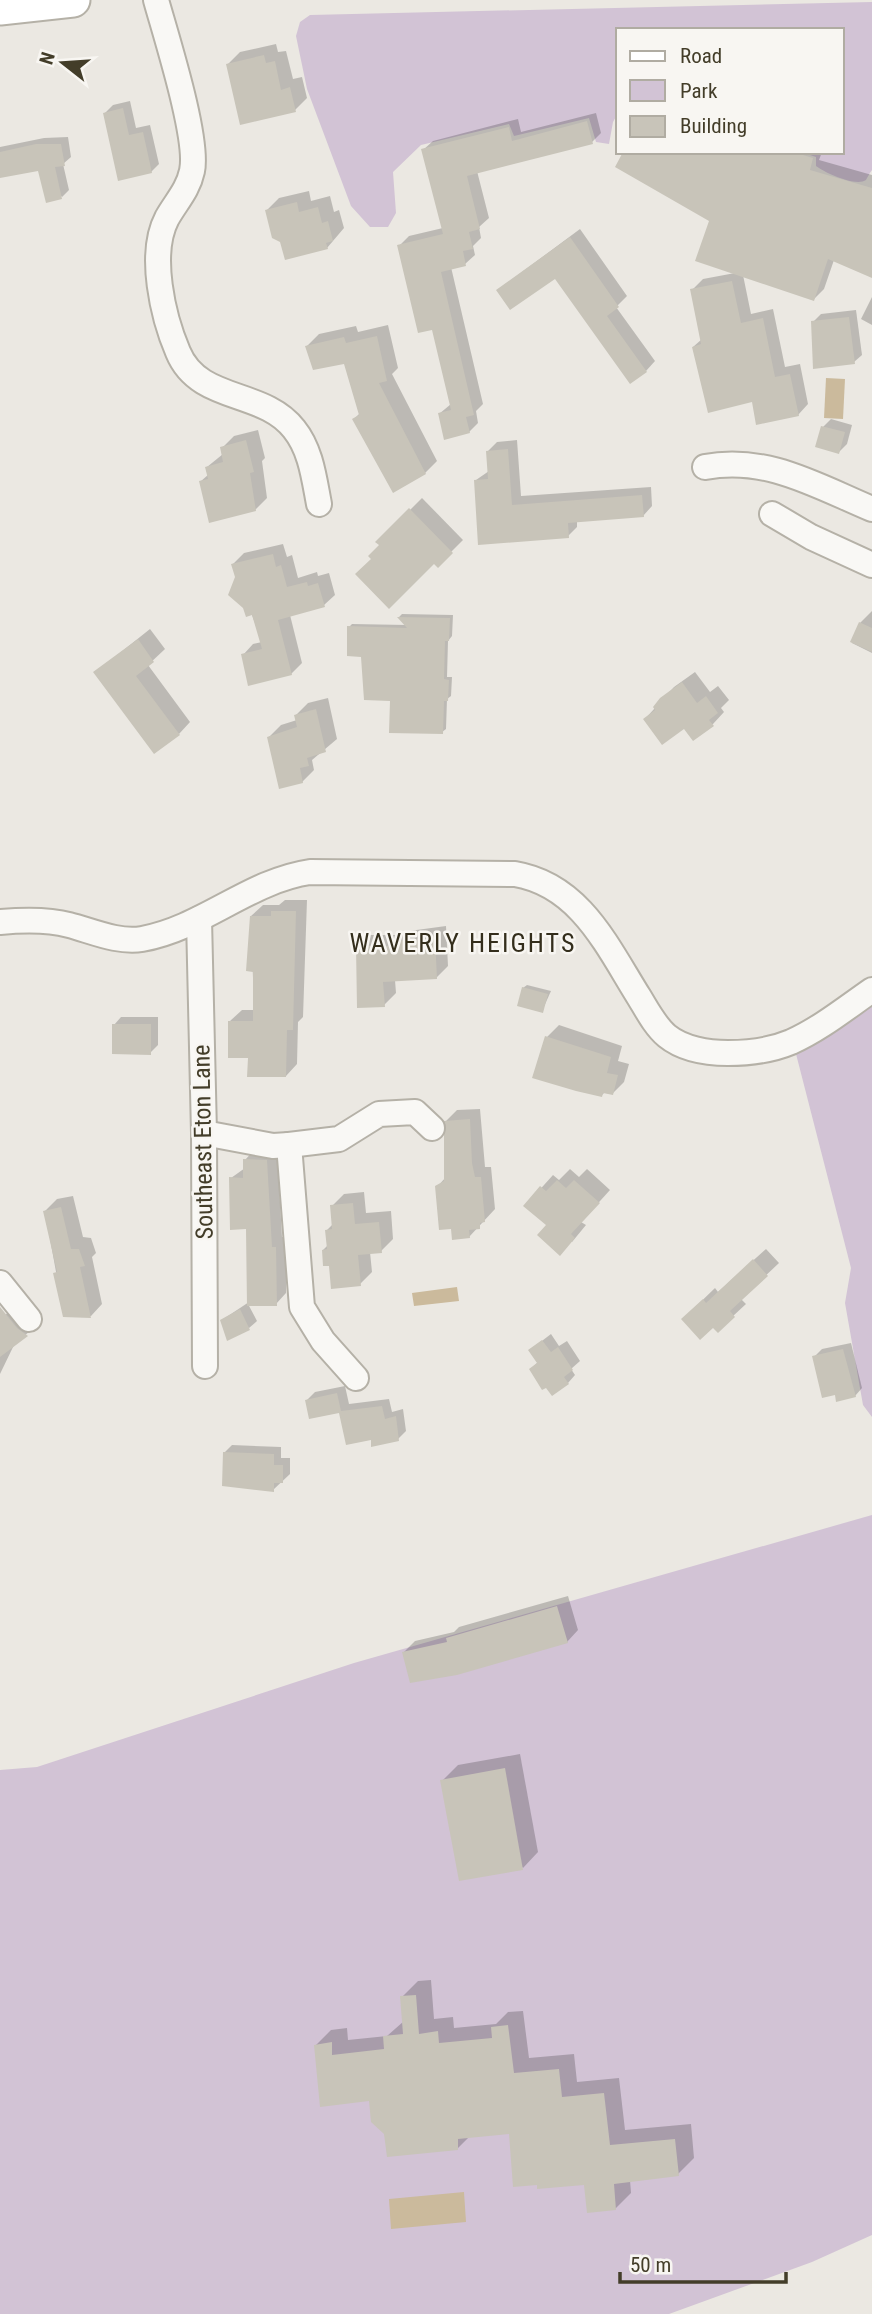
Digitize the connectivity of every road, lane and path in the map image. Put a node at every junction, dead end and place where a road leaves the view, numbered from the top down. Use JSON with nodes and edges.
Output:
{"nodes":[{"id":1,"x":73,"y":0,"type":"edge"},
{"id":2,"x":156,"y":0,"type":"edge"},
{"id":3,"x":0,"y":8,"type":"edge"},
{"id":4,"x":705,"y":467,"type":"dead end"},
{"id":5,"x":319,"y":504,"type":"dead end"},
{"id":6,"x":872,"y":509,"type":"edge"},
{"id":7,"x":772,"y":514,"type":"dead end"},
{"id":8,"x":872,"y":565,"type":"edge"},
{"id":9,"x":199,"y":919,"type":"junction"},
{"id":10,"x":0,"y":922,"type":"edge"},
{"id":11,"x":872,"y":990,"type":"edge"},
{"id":12,"x":432,"y":1128,"type":"dead end"},
{"id":13,"x":205,"y":1133,"type":"junction"},
{"id":14,"x":289,"y":1145,"type":"junction"},
{"id":15,"x":0,"y":1283,"type":"edge"},
{"id":16,"x":29,"y":1319,"type":"dead end"},
{"id":17,"x":205,"y":1366,"type":"dead end"},
{"id":18,"x":356,"y":1378,"type":"dead end"}],
"edges":[{"from":1,"to":3,"type":"main road"},
{"from":2,"to":5,"type":"street"},
{"from":4,"to":6,"type":"street"},
{"from":7,"to":8,"type":"street"},
{"from":9,"to":10,"type":"street"},
{"from":9,"to":11,"type":"street"},
{"from":9,"to":13,"type":"street","name":"Southeast Eton Lane"},
{"from":12,"to":14,"type":"street"},
{"from":13,"to":14,"type":"street"},
{"from":13,"to":17,"type":"street","name":"Southeast Eton Lane"},
{"from":14,"to":18,"type":"street"},
{"from":15,"to":16,"type":"street"}]}
